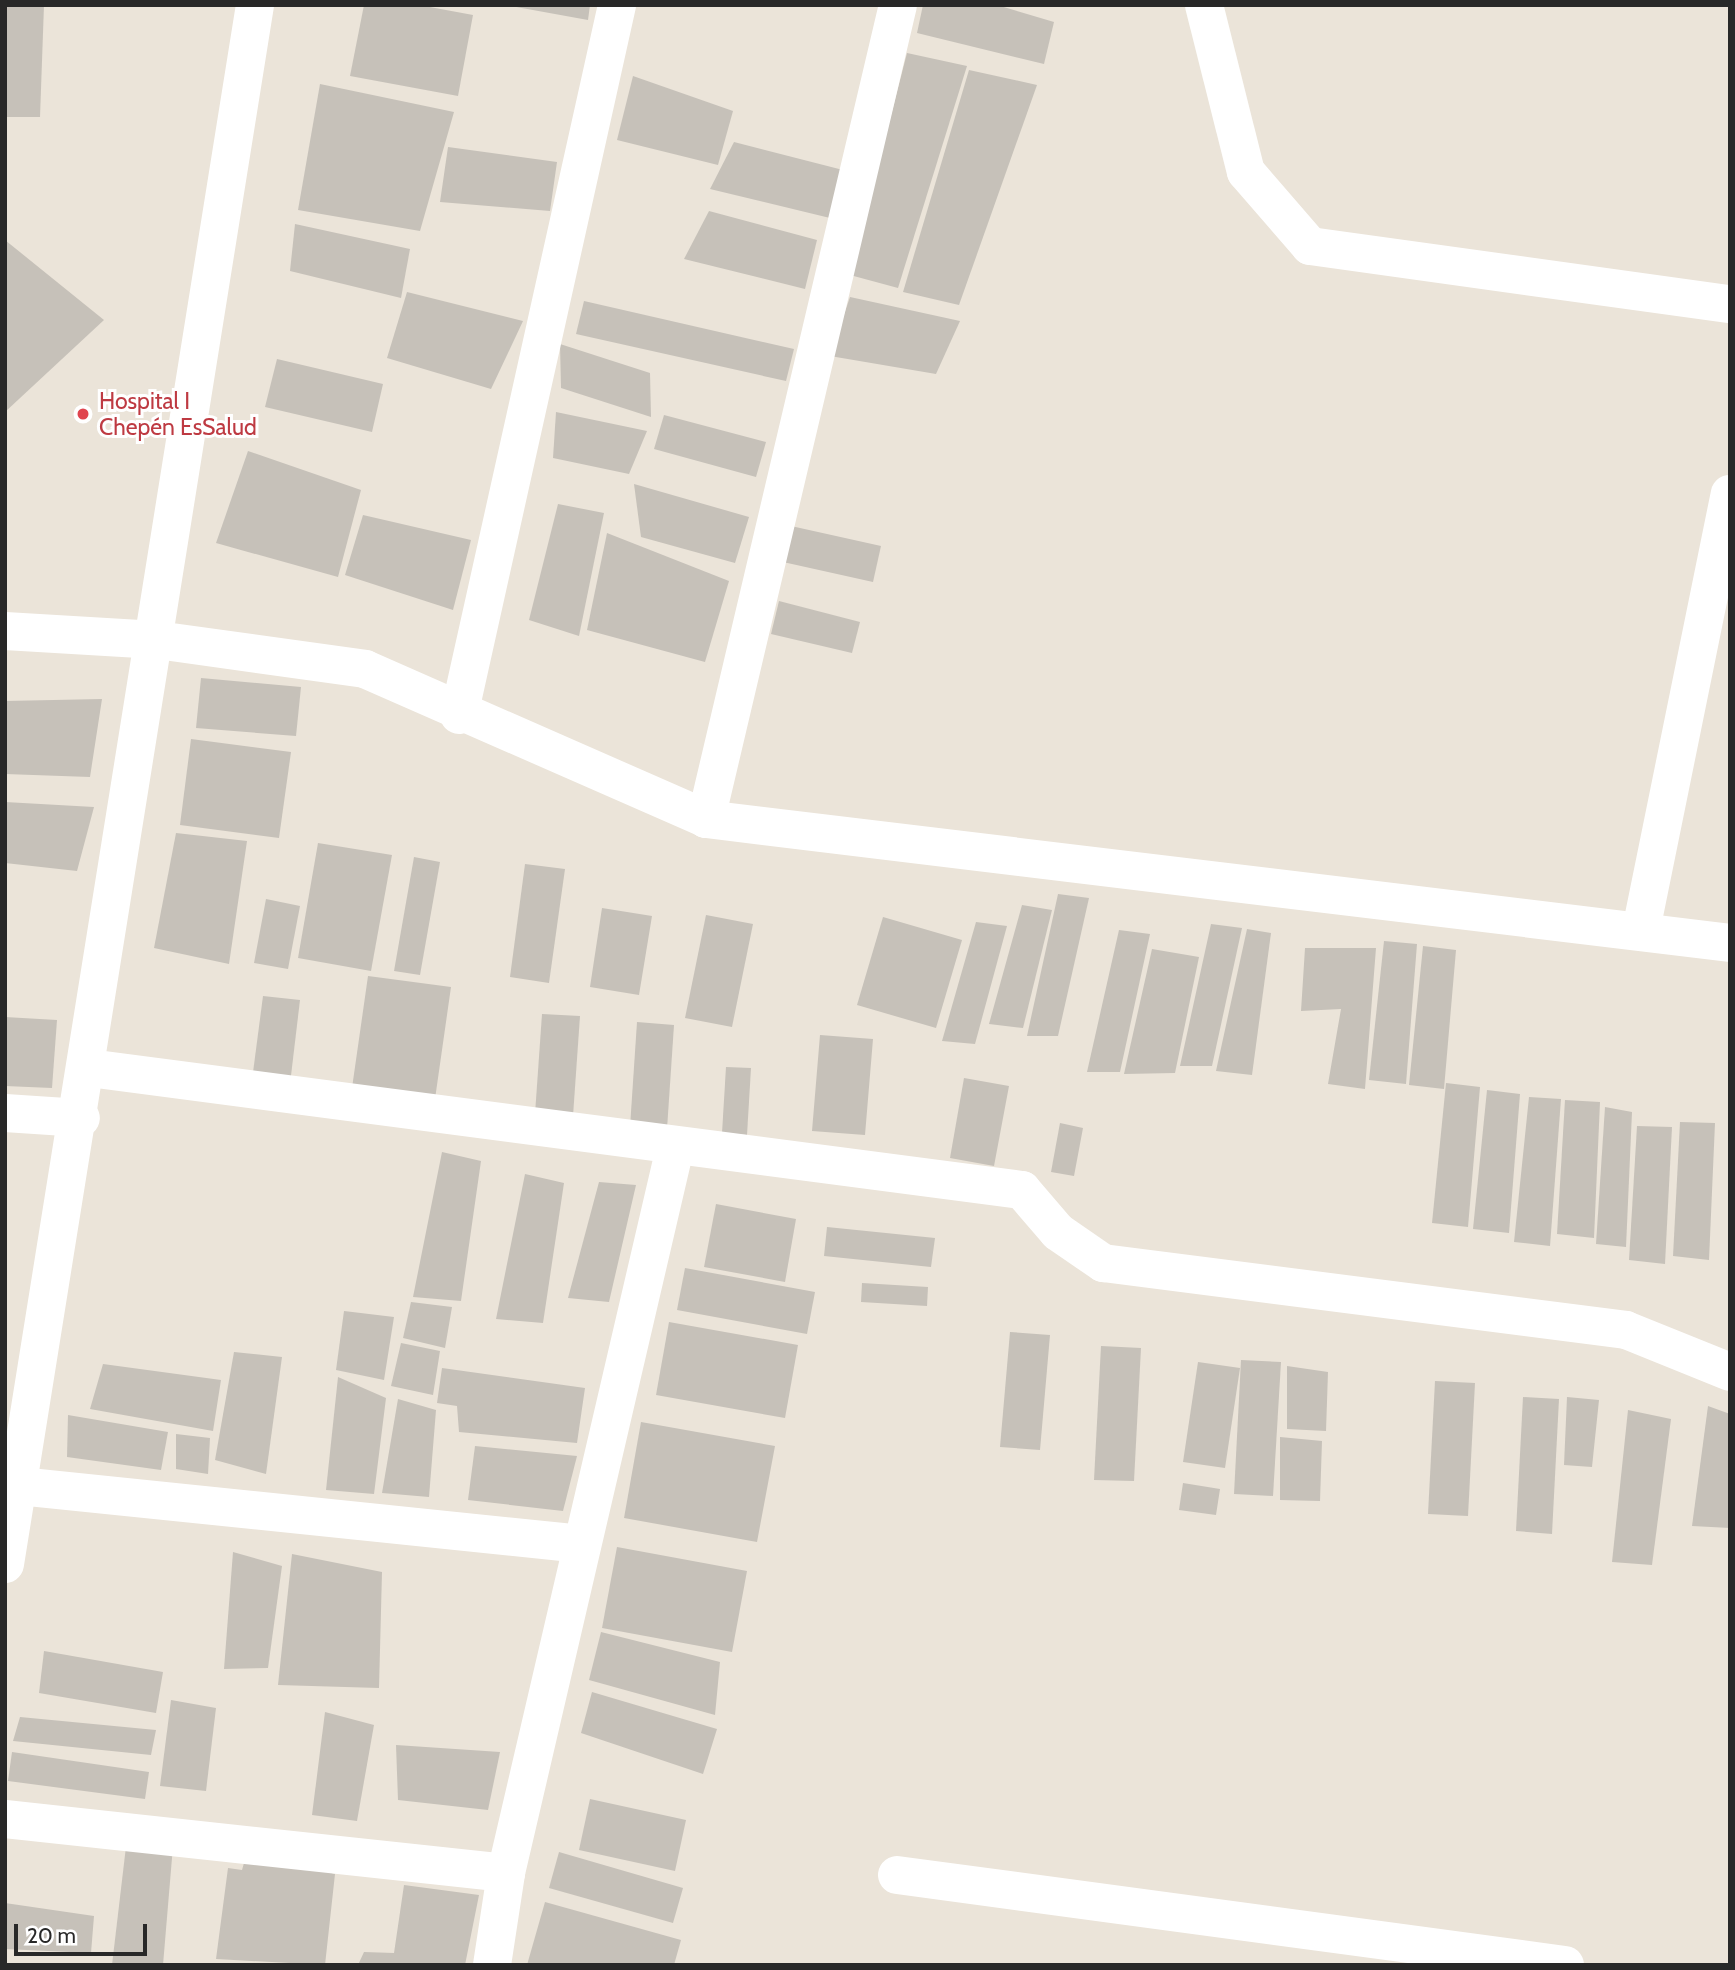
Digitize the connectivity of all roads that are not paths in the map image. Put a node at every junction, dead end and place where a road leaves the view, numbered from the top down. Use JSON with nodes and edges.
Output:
{"nodes":[{"id":1,"x":256,"y":5,"type":"edge"},
{"id":2,"x":617,"y":5,"type":"edge"},
{"id":3,"x":898,"y":5,"type":"edge"},
{"id":4,"x":1204,"y":5,"type":"edge"},
{"id":5,"x":1730,"y":304,"type":"edge"},
{"id":6,"x":1730,"y":494,"type":"edge"},
{"id":7,"x":5,"y":631,"type":"edge"},
{"id":8,"x":158,"y":640,"type":"junction"},
{"id":9,"x":459,"y":715,"type":"junction"},
{"id":10,"x":706,"y":819,"type":"junction"},
{"id":11,"x":1641,"y":930,"type":"junction"},
{"id":12,"x":1730,"y":943,"type":"edge"},
{"id":13,"x":89,"y":1068,"type":"junction"},
{"id":14,"x":5,"y":1113,"type":"edge"},
{"id":15,"x":81,"y":1118,"type":"junction"},
{"id":16,"x":675,"y":1149,"type":"junction"},
{"id":17,"x":1730,"y":1372,"type":"edge"},
{"id":18,"x":19,"y":1486,"type":"junction"},
{"id":19,"x":582,"y":1544,"type":"junction"},
{"id":20,"x":6,"y":1557,"type":"edge"},
{"id":21,"x":5,"y":1819,"type":"edge"},
{"id":22,"x":506,"y":1873,"type":"junction"},
{"id":23,"x":897,"y":1875,"type":"dead end"},
{"id":24,"x":492,"y":1965,"type":"edge"},
{"id":25,"x":1565,"y":1965,"type":"edge"}],
"edges":[{"from":1,"to":8,"type":"street"},
{"from":2,"to":9,"type":"street"},
{"from":3,"to":10,"type":"street"},
{"from":4,"to":5,"type":"street"},
{"from":6,"to":11,"type":"street"},
{"from":7,"to":8,"type":"street"},
{"from":8,"to":9,"type":"street"},
{"from":8,"to":13,"type":"street"},
{"from":9,"to":10,"type":"street"},
{"from":10,"to":11,"type":"street"},
{"from":11,"to":12,"type":"street"},
{"from":13,"to":15,"type":"street"},
{"from":13,"to":16,"type":"street"},
{"from":14,"to":15,"type":"street"},
{"from":15,"to":18,"type":"street"},
{"from":16,"to":17,"type":"street"},
{"from":16,"to":19,"type":"street"},
{"from":18,"to":19,"type":"street"},
{"from":18,"to":20,"type":"street"},
{"from":19,"to":22,"type":"street"},
{"from":21,"to":22,"type":"street"},
{"from":22,"to":24,"type":"street"},
{"from":23,"to":25,"type":"street"}]}
